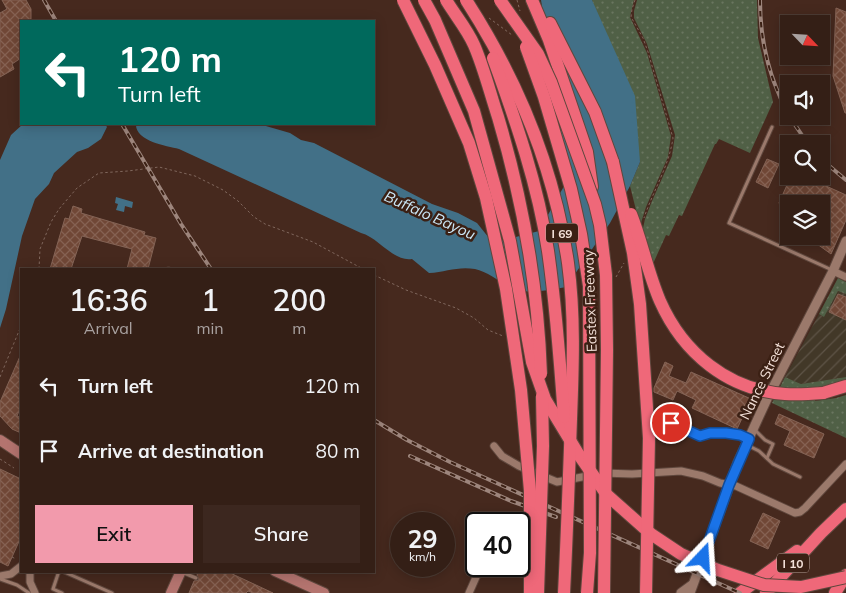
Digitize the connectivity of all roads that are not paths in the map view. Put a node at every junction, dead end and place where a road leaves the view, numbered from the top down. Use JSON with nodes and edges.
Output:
{"nodes":[{"id":1,"x":403,"y":0,"type":"edge"},
{"id":2,"x":415,"y":0,"type":"edge"},
{"id":3,"x":424,"y":0,"type":"edge"},
{"id":4,"x":446,"y":0,"type":"edge"},
{"id":5,"x":466,"y":0,"type":"edge"},
{"id":6,"x":472,"y":0,"type":"edge"},
{"id":7,"x":500,"y":0,"type":"edge"},
{"id":8,"x":509,"y":0,"type":"edge"},
{"id":9,"x":533,"y":0,"type":"edge"},
{"id":10,"x":772,"y":127,"type":"dead end"},
{"id":11,"x":479,"y":131,"type":"junction"},
{"id":12,"x":613,"y":162,"type":"junction"},
{"id":13,"x":594,"y":204,"type":"junction"},
{"id":14,"x":846,"y":241,"type":"edge"},
{"id":15,"x":833,"y":271,"type":"junction"},
{"id":16,"x":846,"y":277,"type":"edge"},
{"id":17,"x":846,"y":386,"type":"edge"},
{"id":18,"x":671,"y":423,"type":"dead end"},
{"id":19,"x":754,"y":428,"type":"junction"},
{"id":20,"x":0,"y":440,"type":"edge"},
{"id":21,"x":747,"y":442,"type":"junction"},
{"id":22,"x":494,"y":446,"type":"dead end"},
{"id":23,"x":20,"y":453,"type":"edge"},
{"id":24,"x":767,"y":458,"type":"junction"},
{"id":25,"x":846,"y":464,"type":"edge"},
{"id":26,"x":800,"y":477,"type":"dead end"},
{"id":27,"x":729,"y":485,"type":"junction"},
{"id":28,"x":569,"y":486,"type":"junction"},
{"id":29,"x":846,"y":509,"type":"edge"},
{"id":30,"x":821,"y":533,"type":"junction"},
{"id":31,"x":20,"y":567,"type":"edge"},
{"id":32,"x":30,"y":573,"type":"edge"},
{"id":33,"x":60,"y":573,"type":"edge"},
{"id":34,"x":66,"y":573,"type":"edge"},
{"id":35,"x":180,"y":573,"type":"edge"},
{"id":36,"x":185,"y":573,"type":"edge"},
{"id":37,"x":280,"y":573,"type":"edge"},
{"id":38,"x":846,"y":576,"type":"edge"},
{"id":39,"x":476,"y":577,"type":"edge"},
{"id":40,"x":0,"y":578,"type":"edge"},
{"id":41,"x":196,"y":578,"type":"dead end"},
{"id":42,"x":691,"y":589,"type":"edge"},
{"id":43,"x":30,"y":593,"type":"edge"},
{"id":44,"x":35,"y":593,"type":"edge"},
{"id":45,"x":62,"y":593,"type":"edge"},
{"id":46,"x":112,"y":593,"type":"edge"},
{"id":47,"x":171,"y":593,"type":"edge"},
{"id":48,"x":324,"y":593,"type":"edge"},
{"id":49,"x":469,"y":593,"type":"edge"},
{"id":50,"x":530,"y":593,"type":"edge"},
{"id":51,"x":538,"y":593,"type":"edge"},
{"id":52,"x":564,"y":593,"type":"edge"},
{"id":53,"x":587,"y":593,"type":"edge"},
{"id":54,"x":604,"y":593,"type":"edge"},
{"id":55,"x":646,"y":593,"type":"edge"},
{"id":56,"x":681,"y":593,"type":"edge"},
{"id":57,"x":740,"y":593,"type":"edge"},
{"id":58,"x":766,"y":593,"type":"edge"},
{"id":59,"x":835,"y":593,"type":"edge"}],
"edges":[{"from":1,"to":50,"type":"highway","bridge":true},
{"from":2,"to":11,"type":"highway","bridge":true},
{"from":3,"to":11,"type":"highway","bridge":true},
{"from":4,"to":51,"type":"highway","bridge":true},
{"from":5,"to":28,"type":"highway","name":"Eastex Freeway","number":"I 69","bridge":true},
{"from":6,"to":28,"type":"highway","bridge":true},
{"from":7,"to":13,"type":"highway","name":"Eastex Freeway","number":"I 69","bridge":true},
{"from":8,"to":53,"type":"highway","number":"I 69","bridge":true},
{"from":9,"to":12,"type":"highway"},
{"from":9,"to":13,"type":"highway","bridge":true},
{"from":10,"to":15,"type":"lane"},
{"from":11,"to":38,"type":"highway","bridge":true},
{"from":12,"to":17,"type":"highway","bridge":true},
{"from":12,"to":55,"type":"highway","bridge":true},
{"from":13,"to":54,"type":"highway","name":"Eastex Freeway","number":"I 69","bridge":true},
{"from":14,"to":15,"type":"street","name":"Nance Street"},
{"from":15,"to":16,"type":"street"},
{"from":15,"to":19,"type":"street","name":"Nance Street"},
{"from":18,"to":21,"type":"lane"},
{"from":19,"to":21,"type":"street","name":"Nance Street"},
{"from":19,"to":24,"type":"lane"},
{"from":20,"to":23,"type":"main road"},
{"from":21,"to":24,"type":"lane"},
{"from":21,"to":27,"type":"street","name":"Nance Street"},
{"from":22,"to":27,"type":"street"},
{"from":24,"to":26,"type":"lane"},
{"from":25,"to":27,"type":"street"},
{"from":27,"to":42,"type":"street","name":"Nance Street"},
{"from":28,"to":52,"type":"highway","name":"Eastex Freeway","number":"I 69","bridge":true},
{"from":29,"to":30,"type":"highway","number":"I 10"},
{"from":30,"to":57,"type":"highway"},
{"from":30,"to":58,"type":"highway","number":"I 10"},
{"from":31,"to":40,"type":"street"},
{"from":32,"to":44,"type":"street"},
{"from":33,"to":45,"type":"lane"},
{"from":34,"to":46,"type":"lane"},
{"from":35,"to":47,"type":"main road"},
{"from":36,"to":41,"type":"lane"},
{"from":37,"to":48,"type":"main road"},
{"from":38,"to":59,"type":"highway"},
{"from":39,"to":49,"type":"street"},
{"from":40,"to":43,"type":"lane"},
{"from":42,"to":56,"type":"street"}]}
